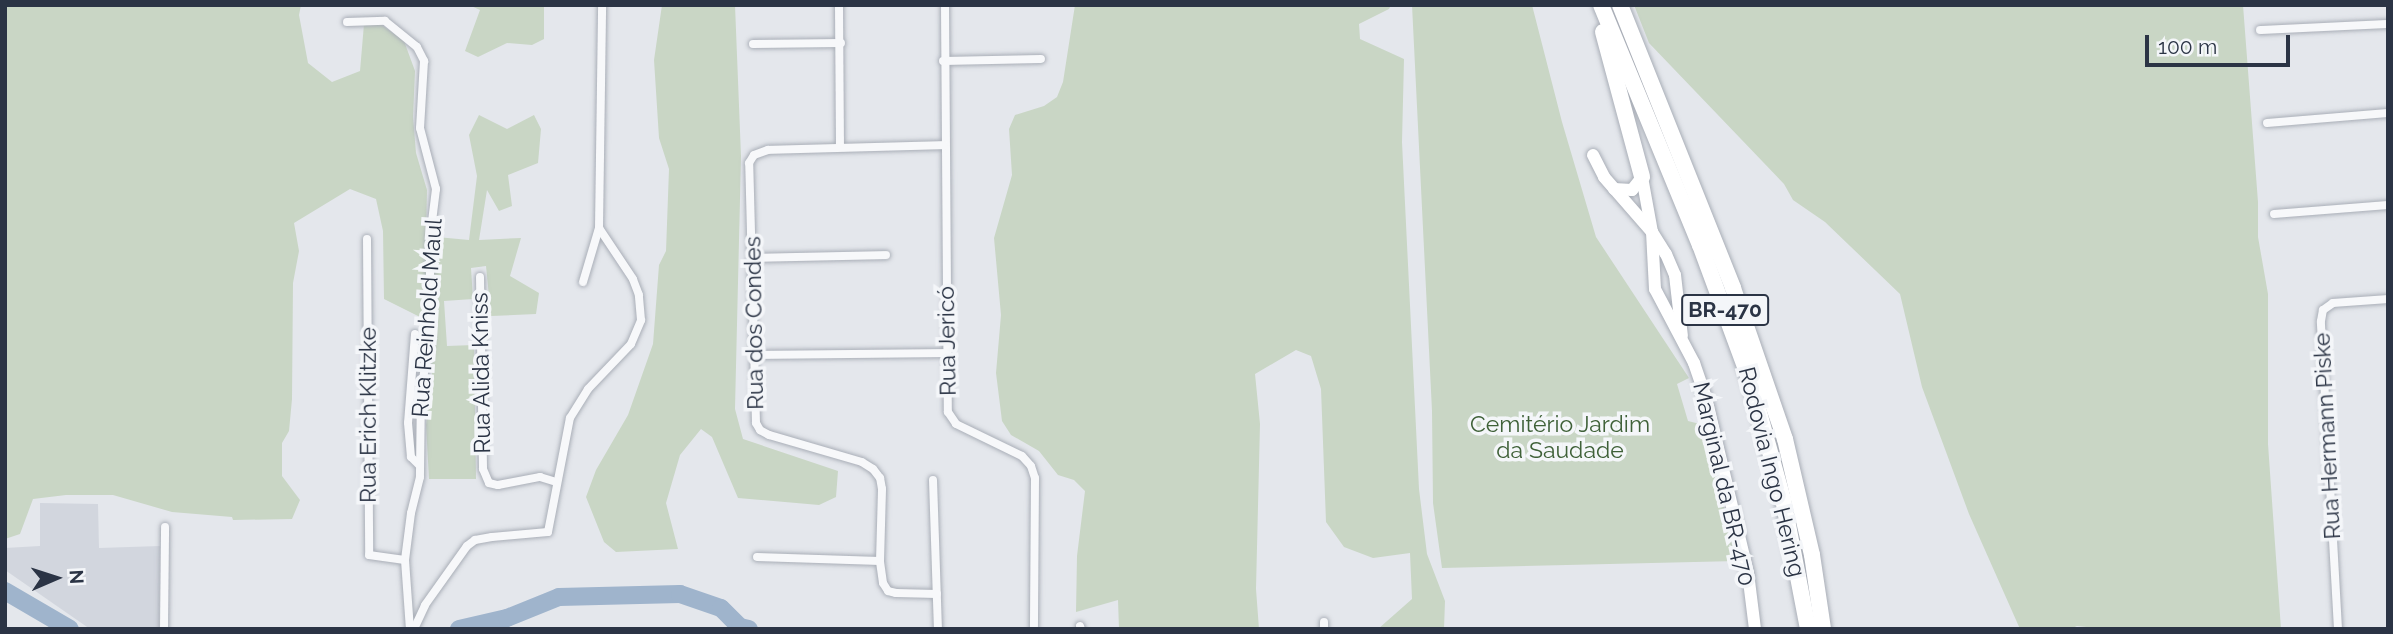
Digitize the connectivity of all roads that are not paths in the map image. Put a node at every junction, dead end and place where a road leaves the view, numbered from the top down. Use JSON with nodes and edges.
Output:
{"nodes":[{"id":1,"x":602,"y":5,"type":"edge"},
{"id":2,"x":839,"y":5,"type":"edge"},
{"id":3,"x":945,"y":5,"type":"edge"},
{"id":4,"x":1599,"y":5,"type":"edge"},
{"id":5,"x":1620,"y":5,"type":"edge"},
{"id":6,"x":347,"y":22,"type":"dead end"},
{"id":7,"x":2388,"y":24,"type":"edge"},
{"id":8,"x":2260,"y":30,"type":"dead end"},
{"id":9,"x":841,"y":43,"type":"junction"},
{"id":10,"x":753,"y":44,"type":"dead end"},
{"id":11,"x":1041,"y":59,"type":"dead end"},
{"id":12,"x":943,"y":61,"type":"junction"},
{"id":13,"x":2388,"y":113,"type":"edge"},
{"id":14,"x":2267,"y":123,"type":"dead end"},
{"id":15,"x":944,"y":145,"type":"junction"},
{"id":16,"x":840,"y":146,"type":"junction"},
{"id":17,"x":1593,"y":155,"type":"dead end"},
{"id":18,"x":1642,"y":177,"type":"junction"},
{"id":19,"x":1614,"y":189,"type":"junction"},
{"id":20,"x":2388,"y":205,"type":"edge"},
{"id":21,"x":2274,"y":214,"type":"dead end"},
{"id":22,"x":599,"y":228,"type":"junction"},
{"id":23,"x":1652,"y":232,"type":"junction"},
{"id":24,"x":367,"y":239,"type":"dead end"},
{"id":25,"x":886,"y":255,"type":"dead end"},
{"id":26,"x":753,"y":258,"type":"junction"},
{"id":27,"x":480,"y":277,"type":"dead end"},
{"id":28,"x":583,"y":282,"type":"dead end"},
{"id":29,"x":2388,"y":299,"type":"edge"},
{"id":30,"x":415,"y":334,"type":"dead end"},
{"id":31,"x":1683,"y":343,"type":"junction"},
{"id":32,"x":947,"y":353,"type":"junction"},
{"id":33,"x":755,"y":355,"type":"junction"},
{"id":34,"x":419,"y":465,"type":"junction"},
{"id":35,"x":933,"y":480,"type":"dead end"},
{"id":36,"x":556,"y":482,"type":"junction"},
{"id":37,"x":165,"y":527,"type":"dead end"},
{"id":38,"x":757,"y":557,"type":"dead end"},
{"id":39,"x":405,"y":560,"type":"junction"},
{"id":40,"x":880,"y":561,"type":"junction"},
{"id":41,"x":937,"y":594,"type":"junction"},
{"id":42,"x":164,"y":629,"type":"edge"},
{"id":43,"x":412,"y":629,"type":"edge"},
{"id":44,"x":938,"y":629,"type":"edge"},
{"id":45,"x":1034,"y":629,"type":"edge"},
{"id":46,"x":1755,"y":629,"type":"edge"},
{"id":47,"x":1808,"y":629,"type":"edge"},
{"id":48,"x":1824,"y":629,"type":"edge"},
{"id":49,"x":2338,"y":629,"type":"edge"}],
"edges":[{"from":1,"to":22,"type":"street"},
{"from":2,"to":9,"type":"street"},
{"from":3,"to":12,"type":"street","name":"Rua Jericó"},
{"from":4,"to":18,"type":"highway"},
{"from":4,"to":47,"type":"highway","name":"Rodovia Ingo Hering","number":"BR-470"},
{"from":5,"to":48,"type":"highway","name":"Rodovia Ingo Hering","number":"BR-470"},
{"from":6,"to":34,"type":"street","name":"Rua Reinhold Maul"},
{"from":7,"to":8,"type":"street"},
{"from":9,"to":10,"type":"street"},
{"from":9,"to":16,"type":"street"},
{"from":11,"to":12,"type":"street"},
{"from":12,"to":15,"type":"street","name":"Rua Jericó"},
{"from":13,"to":14,"type":"street"},
{"from":15,"to":16,"type":"street","name":"Rua dos Condes"},
{"from":15,"to":32,"type":"street","name":"Rua Jericó"},
{"from":16,"to":26,"type":"street","name":"Rua dos Condes"},
{"from":17,"to":19,"type":"street"},
{"from":18,"to":19,"type":"street"},
{"from":18,"to":23,"type":"street"},
{"from":19,"to":23,"type":"street"},
{"from":20,"to":21,"type":"street"},
{"from":22,"to":28,"type":"street"},
{"from":22,"to":36,"type":"street"},
{"from":23,"to":31,"type":"street"},
{"from":23,"to":31,"type":"street"},
{"from":24,"to":39,"type":"street","name":"Rua Erich Klitzke"},
{"from":25,"to":26,"type":"street"},
{"from":26,"to":33,"type":"street","name":"Rua dos Condes"},
{"from":27,"to":36,"type":"street","name":"Rua Alida Kniss"},
{"from":29,"to":49,"type":"street","name":"Rua Hermann Piske"},
{"from":30,"to":34,"type":"street"},
{"from":31,"to":46,"type":"street","name":"Marginal da BR-470"},
{"from":32,"to":33,"type":"street"},
{"from":32,"to":45,"type":"street","name":"Rua Jericó"},
{"from":33,"to":40,"type":"street","name":"Rua dos Condes"},
{"from":34,"to":39,"type":"street","name":"Rua Reinhold Maul"},
{"from":35,"to":41,"type":"street"},
{"from":36,"to":43,"type":"street"},
{"from":37,"to":42,"type":"street"},
{"from":38,"to":40,"type":"street"},
{"from":39,"to":43,"type":"street","name":"Rua Reinhold Maul"},
{"from":40,"to":41,"type":"street","name":"Rua dos Condes"},
{"from":41,"to":44,"type":"street"}]}
